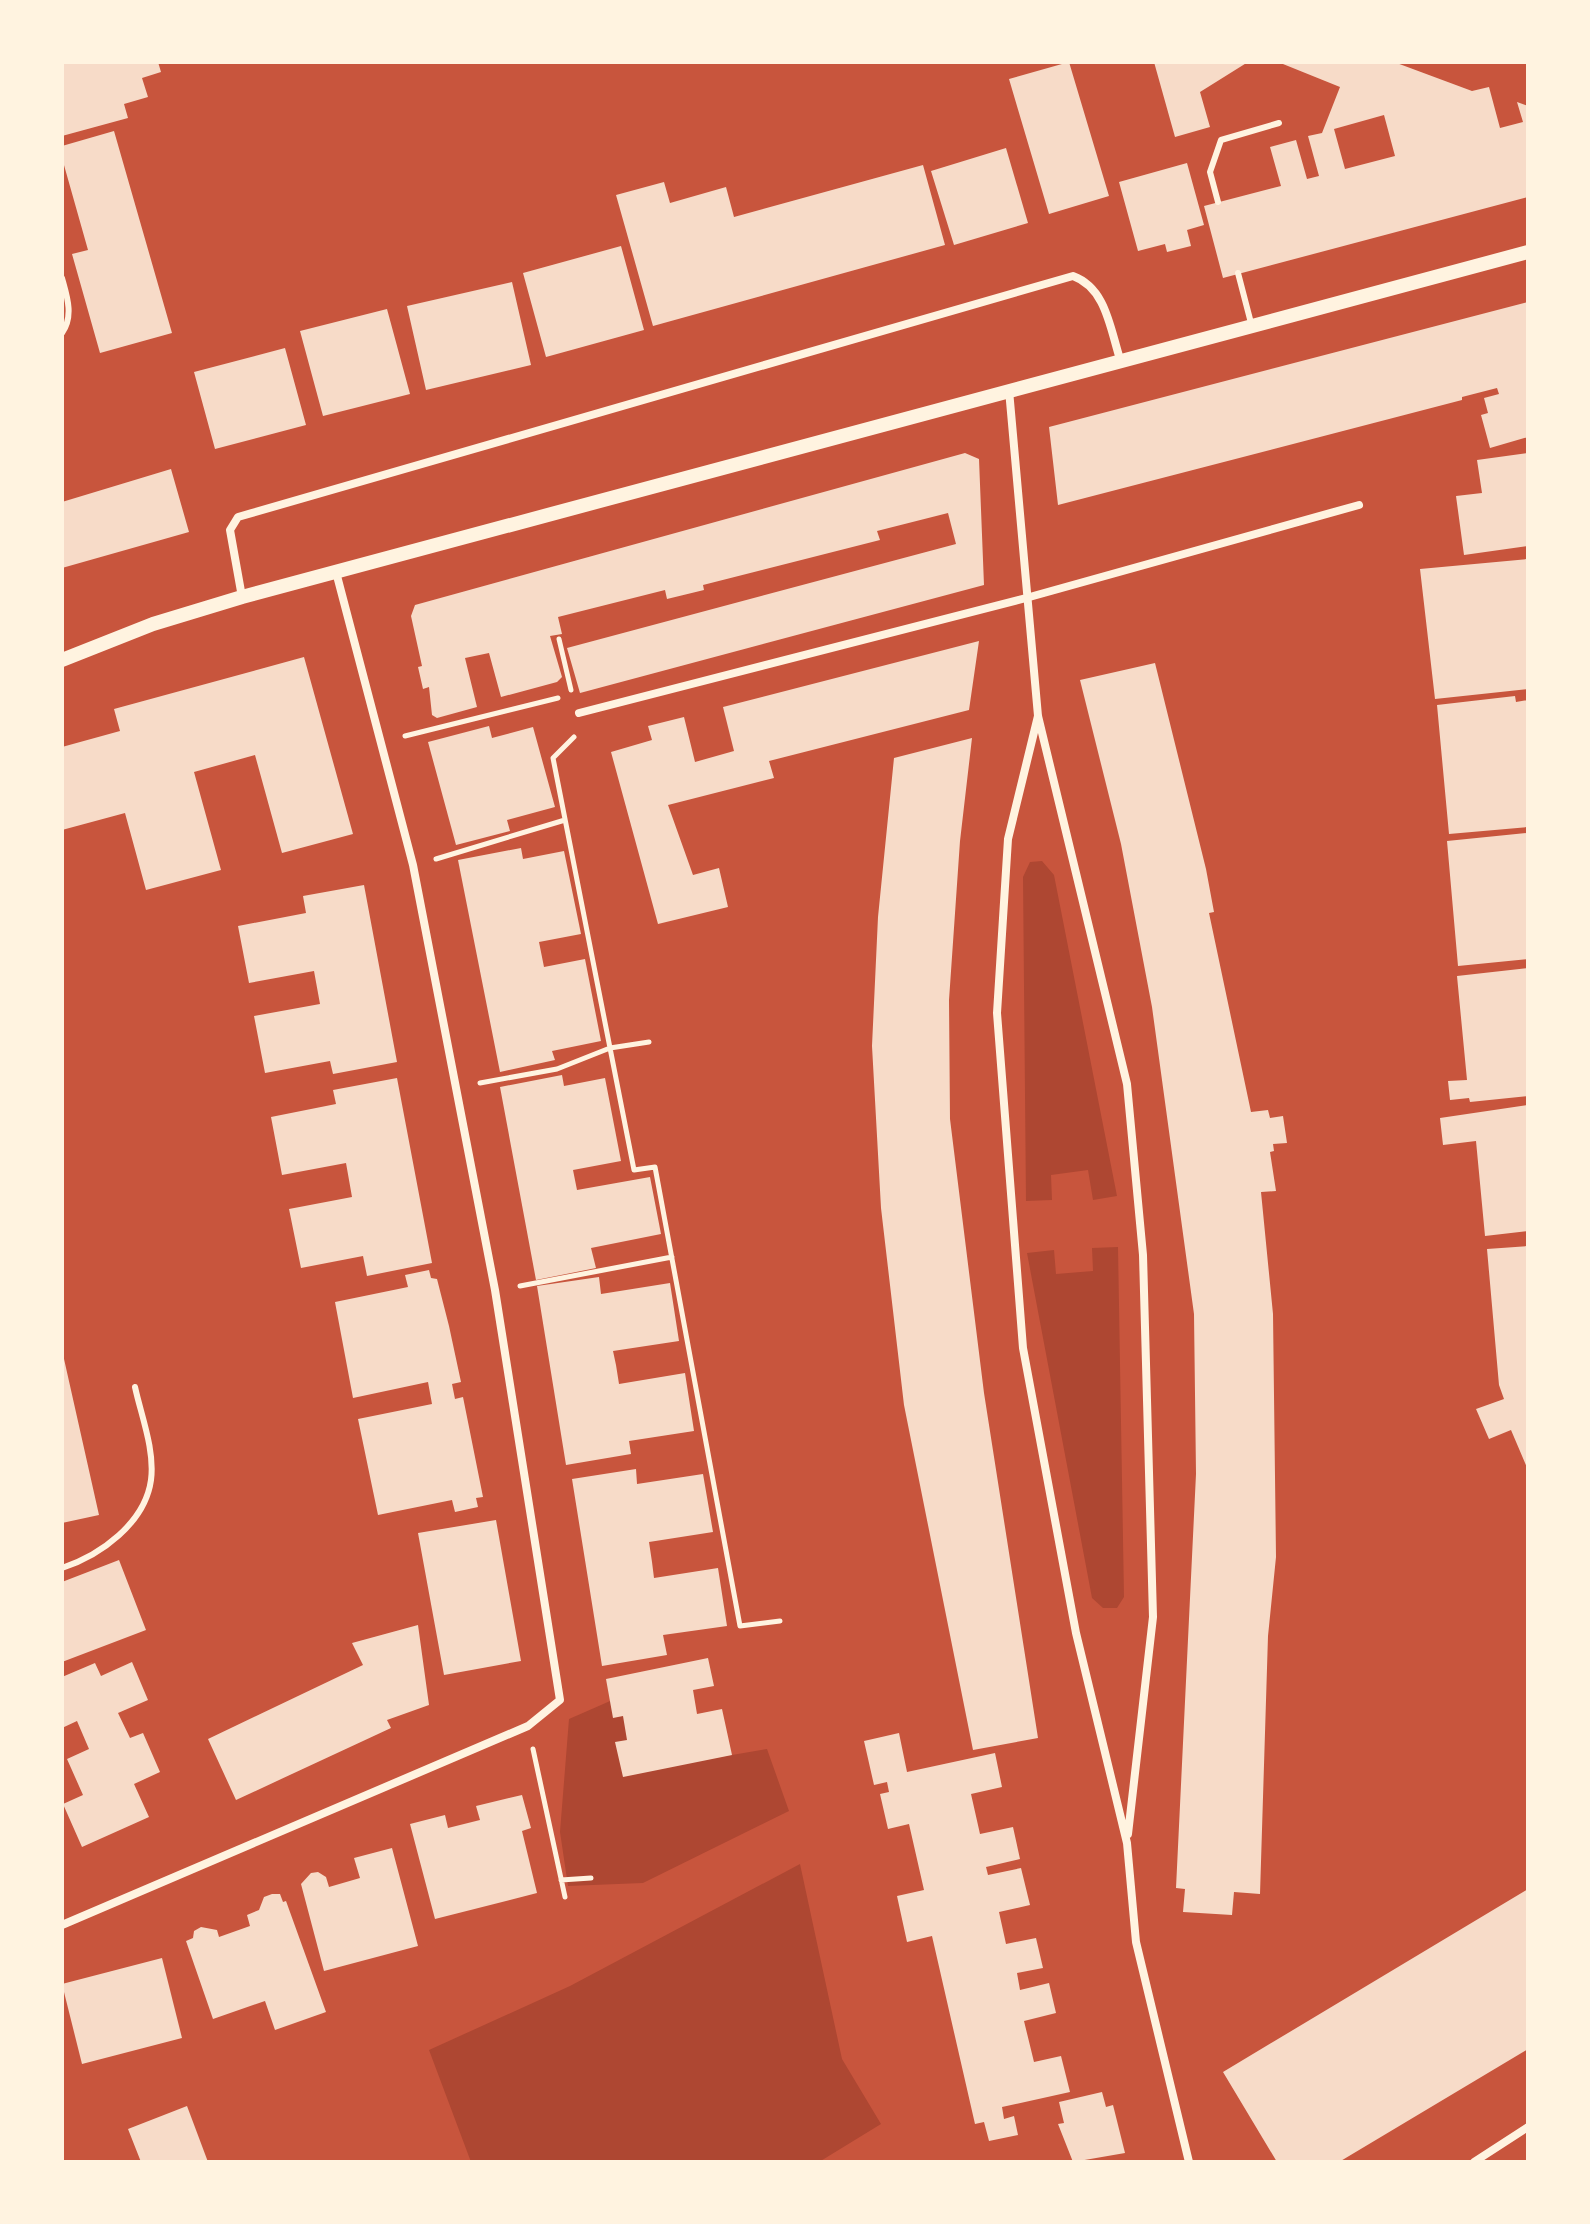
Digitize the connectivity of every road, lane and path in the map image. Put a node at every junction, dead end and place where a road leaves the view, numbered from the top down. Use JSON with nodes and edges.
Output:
{"nodes":[{"id":1,"x":1279,"y":123,"type":"dead end"},
{"id":2,"x":1218,"y":202,"type":"dead end"},
{"id":3,"x":1528,"y":252,"type":"edge"},
{"id":4,"x":1238,"y":273,"type":"dead end"},
{"id":5,"x":62,"y":278,"type":"edge"},
{"id":6,"x":1251,"y":323,"type":"junction"},
{"id":7,"x":62,"y":333,"type":"edge"},
{"id":8,"x":1120,"y":359,"type":"junction"},
{"id":9,"x":1009,"y":390,"type":"junction"},
{"id":10,"x":1359,"y":505,"type":"dead end"},
{"id":11,"x":336,"y":572,"type":"junction"},
{"id":12,"x":242,"y":597,"type":"junction"},
{"id":13,"x":1026,"y":598,"type":"junction"},
{"id":14,"x":559,"y":639,"type":"dead end"},
{"id":15,"x":62,"y":660,"type":"edge"},
{"id":16,"x":579,"y":713,"type":"joint"},
{"id":17,"x":1038,"y":716,"type":"junction"},
{"id":18,"x":381,"y":742,"type":"junction"},
{"id":19,"x":565,"y":820,"type":"junction"},
{"id":20,"x":413,"y":865,"type":"junction"},
{"id":21,"x":649,"y":1042,"type":"dead end"},
{"id":22,"x":610,"y":1048,"type":"junction"},
{"id":23,"x":454,"y":1088,"type":"junction"},
{"id":24,"x":672,"y":1257,"type":"junction"},
{"id":25,"x":495,"y":1290,"type":"junction"},
{"id":26,"x":135,"y":1387,"type":"dead end"},
{"id":27,"x":62,"y":1568,"type":"edge"},
{"id":28,"x":780,"y":1621,"type":"dead end"},
{"id":29,"x":528,"y":1726,"type":"junction"},
{"id":30,"x":1127,"y":1843,"type":"junction"},
{"id":31,"x":591,"y":1878,"type":"dead end"},
{"id":32,"x":561,"y":1880,"type":"junction"},
{"id":33,"x":565,"y":1897,"type":"dead end"},
{"id":34,"x":62,"y":1925,"type":"edge"},
{"id":35,"x":1528,"y":2127,"type":"edge"},
{"id":36,"x":1189,"y":2162,"type":"edge"},
{"id":37,"x":1474,"y":2162,"type":"edge"}],
"edges":[{"from":1,"to":2,"type":"lane"},
{"from":3,"to":6,"type":"street"},
{"from":4,"to":6,"type":"lane"},
{"from":5,"to":7,"type":"lane"},
{"from":6,"to":8,"type":"street"},
{"from":8,"to":9,"type":"street"},
{"from":8,"to":12,"type":"street"},
{"from":9,"to":11,"type":"street"},
{"from":9,"to":13,"type":"street"},
{"from":10,"to":13,"type":"street"},
{"from":11,"to":12,"type":"street"},
{"from":11,"to":18,"type":"street"},
{"from":12,"to":15,"type":"street"},
{"from":13,"to":16,"type":"street"},
{"from":13,"to":17,"type":"street"},
{"from":14,"to":18,"type":"path"},
{"from":16,"to":19,"type":"path"},
{"from":17,"to":30,"type":"street"},
{"from":17,"to":30,"type":"street"},
{"from":18,"to":20,"type":"street"},
{"from":19,"to":20,"type":"path"},
{"from":19,"to":22,"type":"path"},
{"from":20,"to":23,"type":"street"},
{"from":21,"to":22,"type":"path"},
{"from":22,"to":23,"type":"path"},
{"from":22,"to":24,"type":"path"},
{"from":23,"to":25,"type":"street"},
{"from":24,"to":25,"type":"path"},
{"from":24,"to":28,"type":"path"},
{"from":25,"to":29,"type":"street"},
{"from":26,"to":27,"type":"lane"},
{"from":29,"to":32,"type":"path"},
{"from":29,"to":34,"type":"street"},
{"from":30,"to":36,"type":"street"},
{"from":31,"to":32,"type":"path"},
{"from":32,"to":33,"type":"path"},
{"from":35,"to":37,"type":"street"}]}
